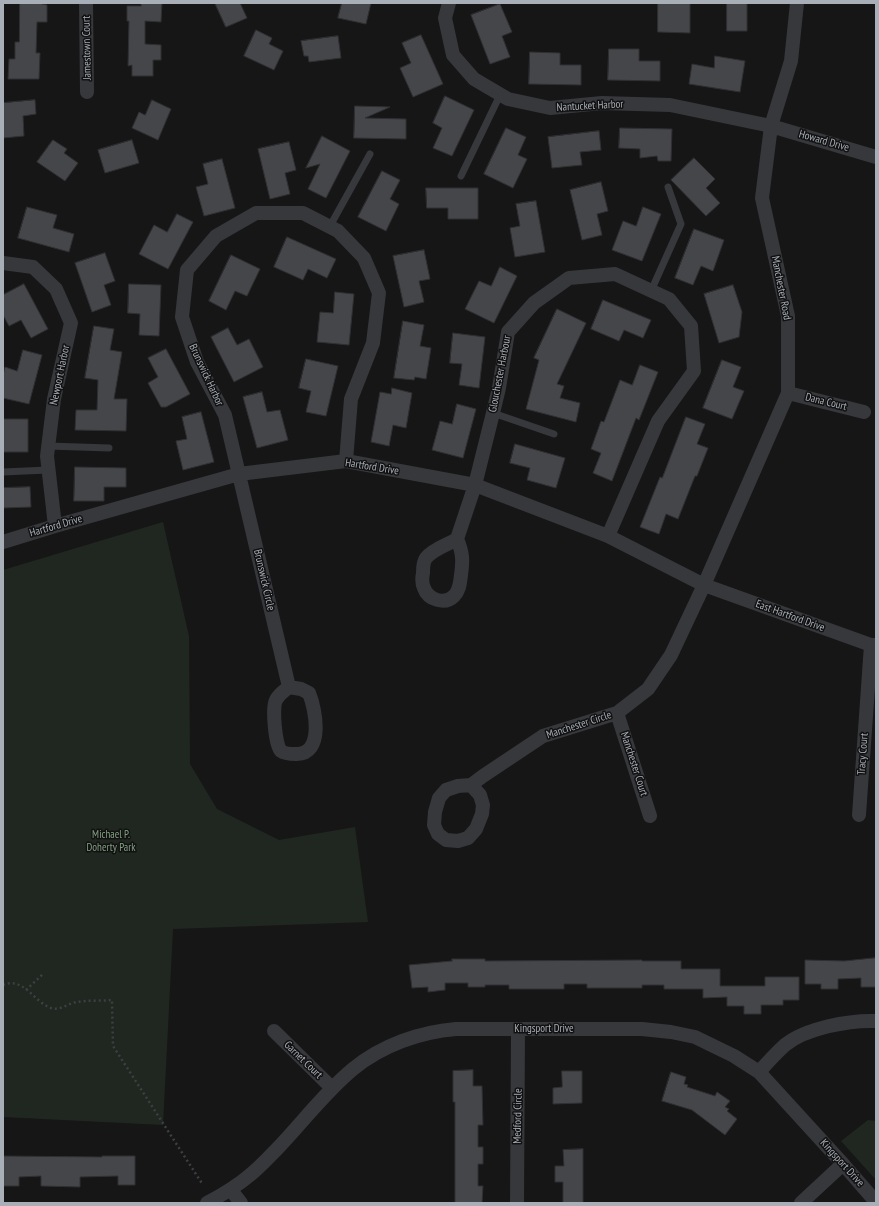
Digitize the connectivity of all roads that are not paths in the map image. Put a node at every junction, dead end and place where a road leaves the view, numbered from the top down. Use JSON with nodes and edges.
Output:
{"nodes":[{"id":1,"x":86,"y":3,"type":"edge"},
{"id":2,"x":449,"y":3,"type":"edge"},
{"id":3,"x":797,"y":3,"type":"edge"},
{"id":4,"x":87,"y":92,"type":"dead end"},
{"id":5,"x":500,"y":95,"type":"junction"},
{"id":6,"x":771,"y":126,"type":"junction"},
{"id":7,"x":370,"y":154,"type":"dead end"},
{"id":8,"x":876,"y":157,"type":"edge"},
{"id":9,"x":461,"y":176,"type":"dead end"},
{"id":10,"x":668,"y":186,"type":"dead end"},
{"id":11,"x":330,"y":226,"type":"junction"},
{"id":12,"x":3,"y":263,"type":"edge"},
{"id":13,"x":651,"y":290,"type":"junction"},
{"id":14,"x":788,"y":392,"type":"junction"},
{"id":15,"x":864,"y":412,"type":"dead end"},
{"id":16,"x":493,"y":413,"type":"junction"},
{"id":17,"x":554,"y":434,"type":"dead end"},
{"id":18,"x":48,"y":446,"type":"junction"},
{"id":19,"x":109,"y":448,"type":"dead end"},
{"id":20,"x":346,"y":461,"type":"junction"},
{"id":21,"x":48,"y":470,"type":"junction"},
{"id":22,"x":3,"y":472,"type":"edge"},
{"id":23,"x":239,"y":474,"type":"junction"},
{"id":24,"x":475,"y":485,"type":"junction"},
{"id":25,"x":55,"y":526,"type":"junction"},
{"id":26,"x":608,"y":536,"type":"junction"},
{"id":27,"x":457,"y":539,"type":"dead end"},
{"id":28,"x":3,"y":542,"type":"edge"},
{"id":29,"x":704,"y":585,"type":"junction"},
{"id":30,"x":874,"y":645,"type":"edge"},
{"id":31,"x":289,"y":687,"type":"junction"},
{"id":32,"x":617,"y":712,"type":"junction"},
{"id":33,"x":471,"y":786,"type":"dead end"},
{"id":34,"x":859,"y":815,"type":"dead end"},
{"id":35,"x":650,"y":816,"type":"dead end"},
{"id":36,"x":876,"y":1021,"type":"edge"},
{"id":37,"x":518,"y":1029,"type":"junction"},
{"id":38,"x":274,"y":1031,"type":"dead end"},
{"id":39,"x":759,"y":1072,"type":"junction"},
{"id":40,"x":332,"y":1088,"type":"junction"},
{"id":41,"x":844,"y":1164,"type":"junction"},
{"id":42,"x":231,"y":1190,"type":"junction"},
{"id":43,"x":876,"y":1202,"type":"edge"},
{"id":44,"x":207,"y":1203,"type":"edge"},
{"id":45,"x":241,"y":1203,"type":"edge"},
{"id":46,"x":517,"y":1203,"type":"edge"},
{"id":47,"x":801,"y":1203,"type":"edge"}],
"edges":[{"from":1,"to":4,"type":"street","name":"Jamestown Court"},
{"from":2,"to":5,"type":"street","name":"Nantucket Harbor"},
{"from":3,"to":6,"type":"street","name":"Manchester Road"},
{"from":5,"to":6,"type":"street","name":"Nantucket Harbor"},
{"from":5,"to":9,"type":"lane"},
{"from":6,"to":8,"type":"street","name":"Howard Drive"},
{"from":6,"to":14,"type":"street","name":"Manchester Road"},
{"from":7,"to":11,"type":"lane"},
{"from":10,"to":13,"type":"lane"},
{"from":11,"to":20,"type":"street","name":"Brunswick Harbor"},
{"from":11,"to":23,"type":"street","name":"Brunswick Harbor"},
{"from":12,"to":18,"type":"street","name":"Newport Harbor"},
{"from":13,"to":16,"type":"street","name":"Glouchester Harbour"},
{"from":13,"to":26,"type":"street","name":"Glouchester Harbour"},
{"from":14,"to":15,"type":"street","name":"Dana Court"},
{"from":14,"to":29,"type":"street","name":"Manchester Road"},
{"from":16,"to":17,"type":"lane"},
{"from":16,"to":24,"type":"street","name":"Glouchester Harbour"},
{"from":18,"to":19,"type":"lane"},
{"from":18,"to":21,"type":"street","name":"Newport Harbor"},
{"from":20,"to":23,"type":"street","name":"Hartford Drive"},
{"from":20,"to":24,"type":"street","name":"Hartford Drive"},
{"from":21,"to":22,"type":"lane"},
{"from":21,"to":25,"type":"street","name":"Newport Harbor"},
{"from":23,"to":25,"type":"street","name":"Hartford Drive"},
{"from":23,"to":31,"type":"street","name":"Brunswick Circle"},
{"from":24,"to":26,"type":"street","name":"Hartford Drive"},
{"from":24,"to":27,"type":"street","name":"Glouchester Harbour"},
{"from":25,"to":28,"type":"street","name":"Hartford Drive"},
{"from":26,"to":29,"type":"street","name":"Hartford Drive"},
{"from":29,"to":30,"type":"street","name":"East Hartford Drive"},
{"from":29,"to":32,"type":"street","name":"Manchester Circle"},
{"from":30,"to":34,"type":"street","name":"Tracy Court"},
{"from":31,"to":31,"type":"street"},
{"from":32,"to":33,"type":"street","name":"Manchester Circle"},
{"from":32,"to":35,"type":"street","name":"Manchester Court"},
{"from":36,"to":39,"type":"street"},
{"from":37,"to":39,"type":"street","name":"Kingsport Drive"},
{"from":37,"to":40,"type":"street","name":"Kingsport Drive"},
{"from":37,"to":46,"type":"street","name":"Medford Circle"},
{"from":38,"to":40,"type":"street","name":"Garnet Court"},
{"from":39,"to":41,"type":"street","name":"Kingsport Drive"},
{"from":40,"to":42,"type":"street","name":"Kingsport Drive"},
{"from":41,"to":43,"type":"street","name":"Kingsport Drive"},
{"from":41,"to":47,"type":"street"},
{"from":42,"to":44,"type":"street","name":"Kingsport Drive"},
{"from":42,"to":45,"type":"street"}]}
